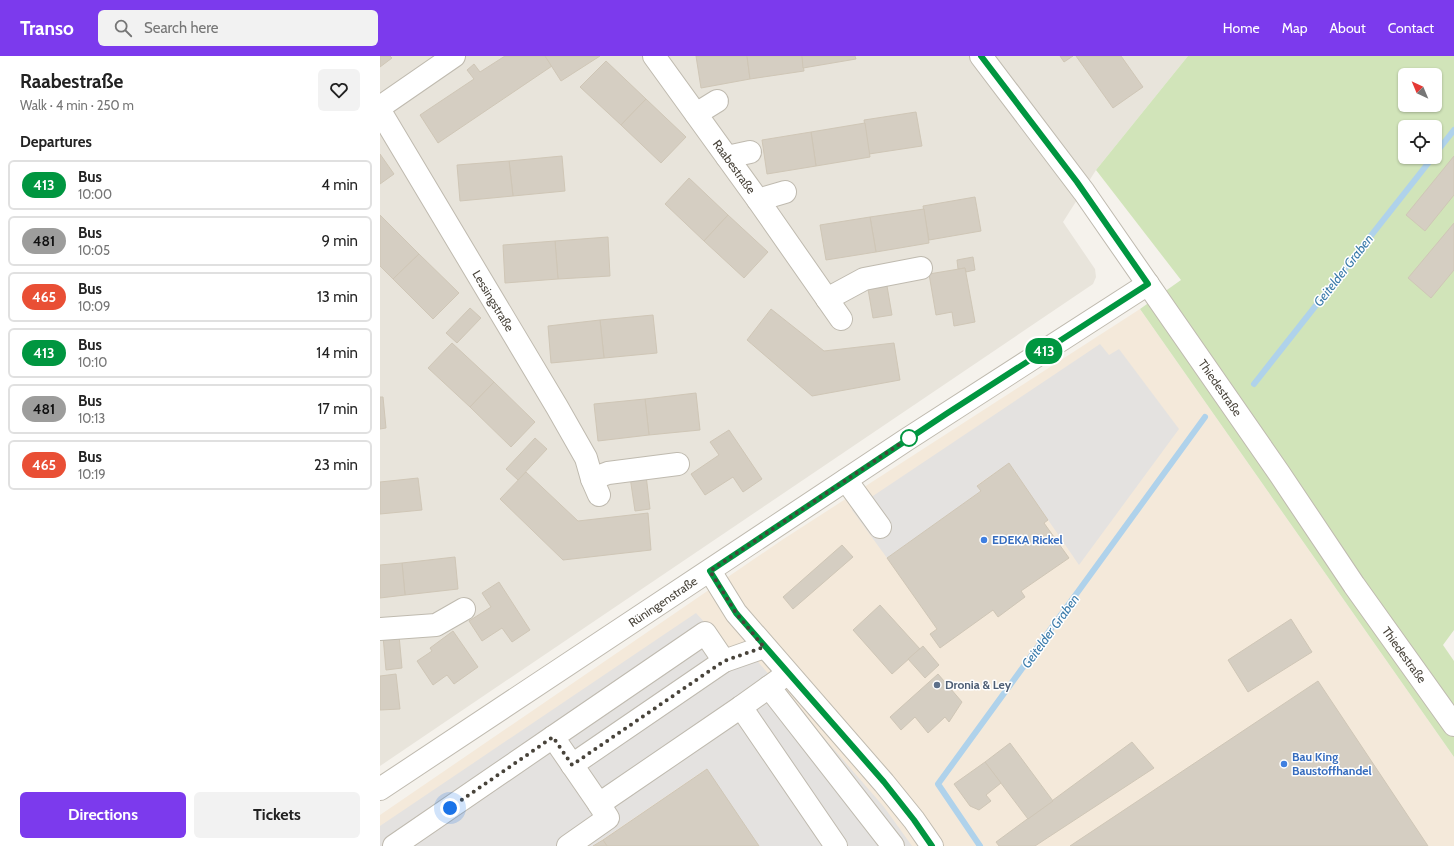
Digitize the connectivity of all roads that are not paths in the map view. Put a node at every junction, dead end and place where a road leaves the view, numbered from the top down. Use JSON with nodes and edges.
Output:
{"nodes":[{"id":1,"x":454,"y":56,"type":"edge"},
{"id":2,"x":654,"y":56,"type":"edge"},
{"id":3,"x":981,"y":56,"type":"edge"},
{"id":4,"x":717,"y":101,"type":"dead end"},
{"id":5,"x":380,"y":107,"type":"edge"},
{"id":6,"x":380,"y":111,"type":"edge"},
{"id":7,"x":696,"y":114,"type":"junction"},
{"id":8,"x":750,"y":152,"type":"dead end"},
{"id":9,"x":727,"y":157,"type":"junction"},
{"id":10,"x":785,"y":192,"type":"dead end"},
{"id":11,"x":758,"y":200,"type":"junction"},
{"id":12,"x":921,"y":268,"type":"dead end"},
{"id":13,"x":1148,"y":284,"type":"junction"},
{"id":14,"x":827,"y":299,"type":"junction"},
{"id":15,"x":841,"y":319,"type":"dead end"},
{"id":16,"x":678,"y":464,"type":"dead end"},
{"id":17,"x":846,"y":480,"type":"junction"},
{"id":18,"x":880,"y":527,"type":"dead end"},
{"id":19,"x":710,"y":571,"type":"junction"},
{"id":20,"x":464,"y":609,"type":"dead end"},
{"id":21,"x":380,"y":629,"type":"edge"},
{"id":22,"x":764,"y":647,"type":"junction"},
{"id":23,"x":724,"y":661,"type":"junction"},
{"id":24,"x":787,"y":674,"type":"junction"},
{"id":25,"x":769,"y":688,"type":"junction"},
{"id":26,"x":741,"y":707,"type":"junction"},
{"id":27,"x":1454,"y":725,"type":"edge"},
{"id":28,"x":553,"y":737,"type":"junction"},
{"id":29,"x":572,"y":765,"type":"junction"},
{"id":30,"x":380,"y":789,"type":"edge"},
{"id":31,"x":599,"y":804,"type":"junction"},
{"id":32,"x":394,"y":846,"type":"edge"},
{"id":33,"x":568,"y":846,"type":"edge"},
{"id":34,"x":836,"y":846,"type":"edge"},
{"id":35,"x":893,"y":846,"type":"edge"},
{"id":36,"x":932,"y":846,"type":"edge"}],
"edges":[{"from":1,"to":5,"type":"street"},
{"from":2,"to":7,"type":"street","name":"Raabestraße"},
{"from":3,"to":13,"type":"street","name":"Thiedestraße"},
{"from":4,"to":7,"type":"street"},
{"from":6,"to":16,"type":"street","name":"Lessingstraße"},
{"from":7,"to":9,"type":"street","name":"Raabestraße"},
{"from":8,"to":9,"type":"street"},
{"from":9,"to":11,"type":"street","name":"Raabestraße"},
{"from":10,"to":11,"type":"street"},
{"from":11,"to":14,"type":"street","name":"Raabestraße"},
{"from":12,"to":14,"type":"street"},
{"from":13,"to":17,"type":"street","name":"Rüningenstraße"},
{"from":13,"to":27,"type":"street","name":"Thiedestraße"},
{"from":14,"to":15,"type":"street","name":"Raabestraße"},
{"from":17,"to":18,"type":"street"},
{"from":17,"to":19,"type":"street","name":"Rüningenstraße"},
{"from":19,"to":22,"type":"street"},
{"from":19,"to":30,"type":"street","name":"Rüningenstraße"},
{"from":20,"to":21,"type":"street"},
{"from":22,"to":23,"type":"street"},
{"from":22,"to":24,"type":"street"},
{"from":23,"to":28,"type":"street"},
{"from":23,"to":29,"type":"street"},
{"from":24,"to":25,"type":"street"},
{"from":24,"to":36,"type":"street"},
{"from":25,"to":26,"type":"street"},
{"from":25,"to":35,"type":"street"},
{"from":26,"to":31,"type":"street"},
{"from":26,"to":34,"type":"street"},
{"from":28,"to":29,"type":"street"},
{"from":28,"to":32,"type":"street"},
{"from":29,"to":31,"type":"street"},
{"from":31,"to":33,"type":"street"}]}
